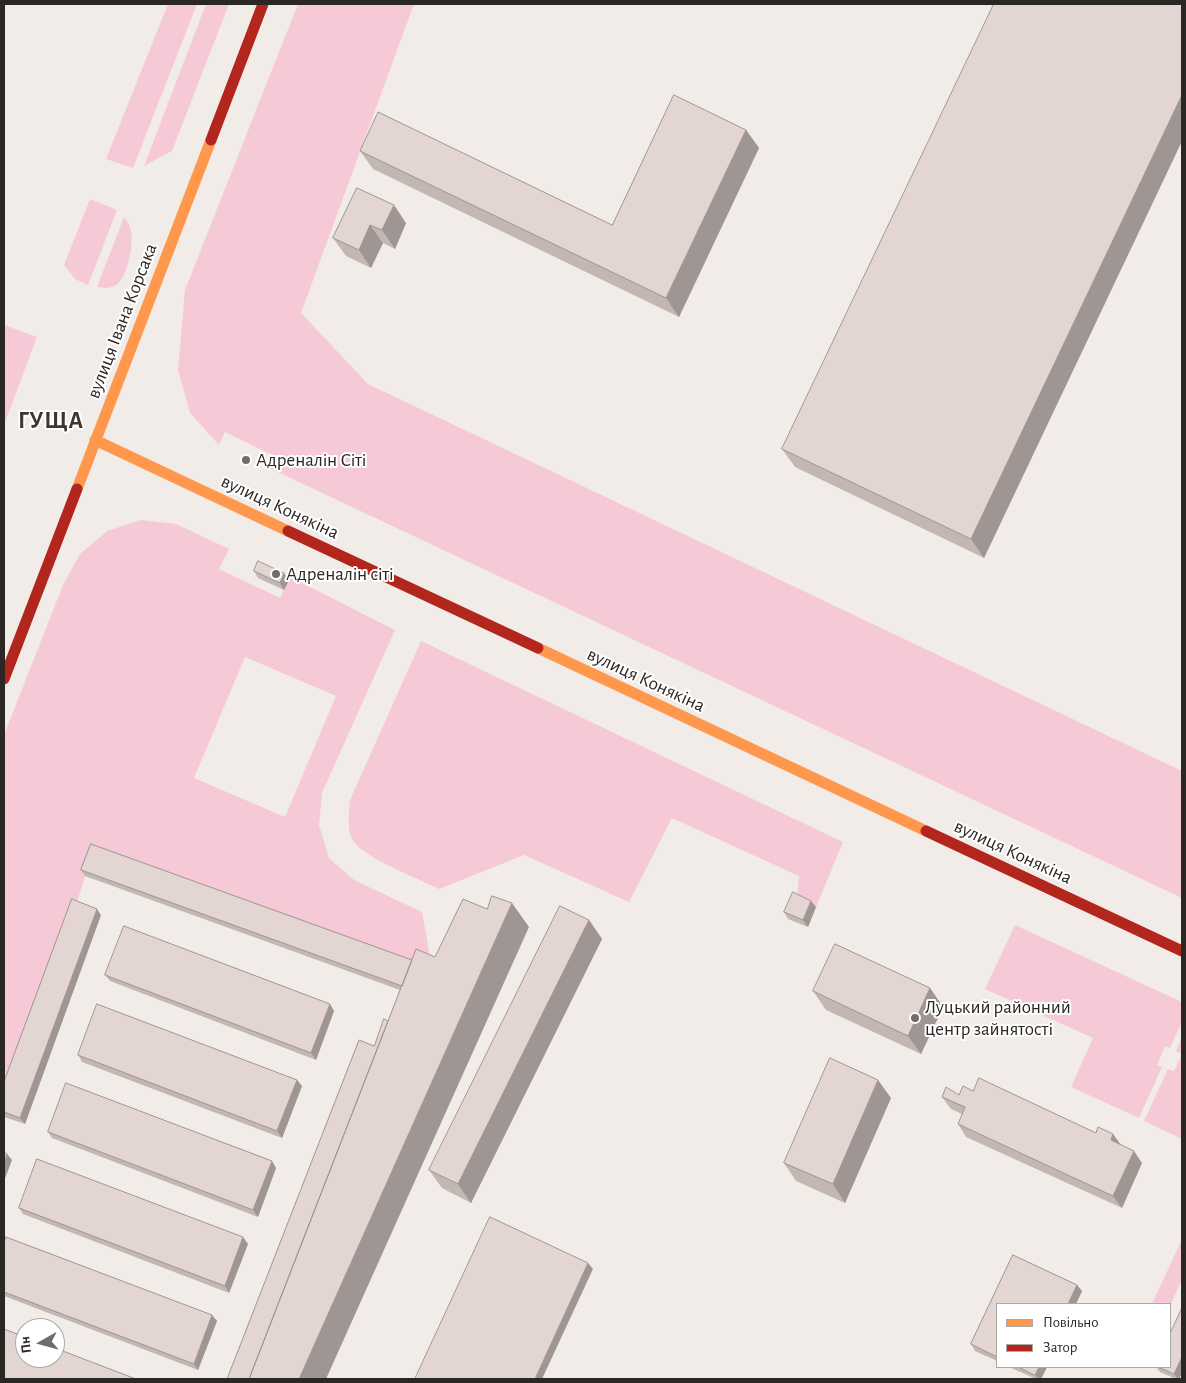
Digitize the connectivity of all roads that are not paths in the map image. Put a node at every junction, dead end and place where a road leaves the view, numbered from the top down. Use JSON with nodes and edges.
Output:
{"nodes":[{"id":1,"x":263,"y":4,"type":"edge"},
{"id":2,"x":95,"y":440,"type":"junction"},
{"id":3,"x":4,"y":679,"type":"edge"},
{"id":4,"x":1182,"y":951,"type":"edge"}],
"edges":[{"from":1,"to":2,"type":"street","name":"вулиця Івана Корсака"},
{"from":2,"to":3,"type":"street","name":"вулиця Івана Корсака"},
{"from":2,"to":4,"type":"street","name":"вулиця Конякіна"}]}
